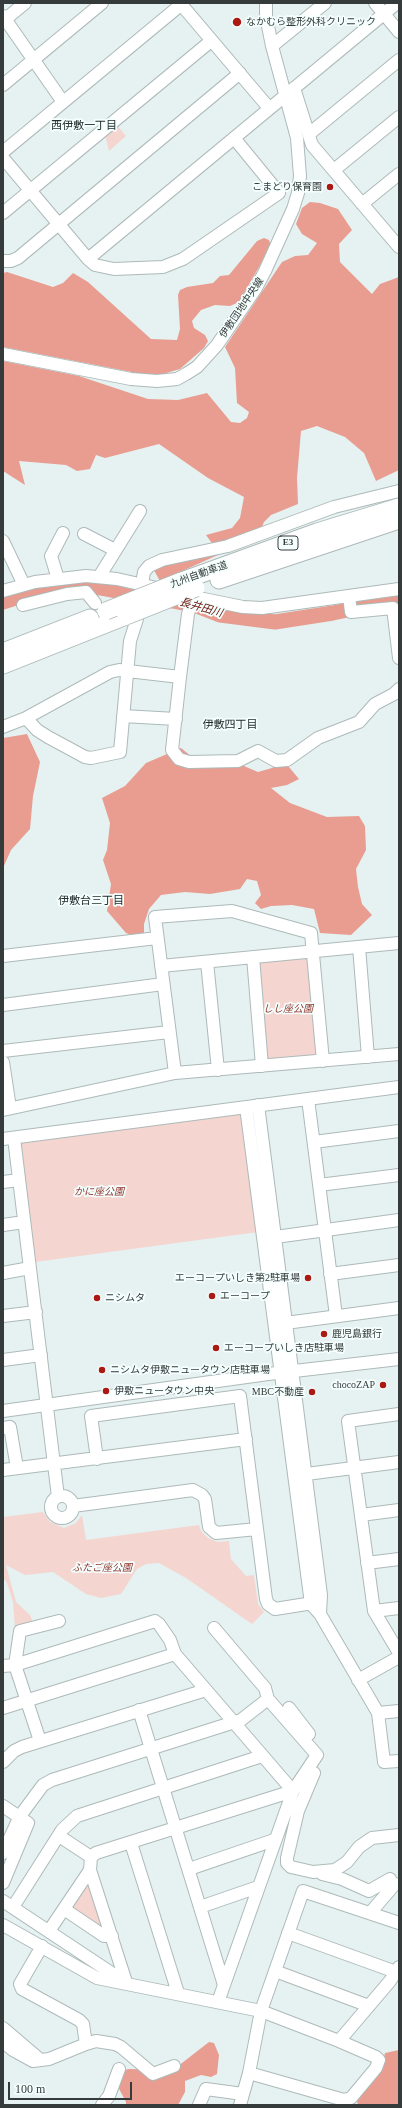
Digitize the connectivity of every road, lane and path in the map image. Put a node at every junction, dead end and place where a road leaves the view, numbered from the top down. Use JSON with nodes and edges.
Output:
{"nodes":[{"id":1,"x":25,"y":3,"type":"edge"},
{"id":2,"x":102,"y":3,"type":"edge"},
{"id":3,"x":181,"y":3,"type":"edge"},
{"id":4,"x":266,"y":3,"type":"edge"},
{"id":5,"x":325,"y":3,"type":"edge"},
{"id":6,"x":375,"y":3,"type":"edge"},
{"id":7,"x":397,"y":3,"type":"edge"},
{"id":8,"x":384,"y":14,"type":"junction"},
{"id":9,"x":4,"y":19,"type":"edge"},
{"id":10,"x":399,"y":32,"type":"edge"},
{"id":11,"x":212,"y":41,"type":"junction"},
{"id":12,"x":272,"y":46,"type":"junction"},
{"id":13,"x":34,"y":60,"type":"junction"},
{"id":14,"x":399,"y":60,"type":"edge"},
{"id":15,"x":240,"y":73,"type":"junction"},
{"id":16,"x":3,"y":85,"type":"edge"},
{"id":17,"x":290,"y":91,"type":"junction"},
{"id":18,"x":63,"y":102,"type":"junction"},
{"id":19,"x":269,"y":108,"type":"junction"},
{"id":20,"x":399,"y":117,"type":"edge"},
{"id":21,"x":309,"y":134,"type":"junction"},
{"id":22,"x":234,"y":138,"type":"junction"},
{"id":23,"x":3,"y":152,"type":"edge"},
{"id":24,"x":3,"y":158,"type":"edge"},
{"id":25,"x":334,"y":170,"type":"junction"},
{"id":26,"x":399,"y":174,"type":"edge"},
{"id":27,"x":30,"y":191,"type":"junction"},
{"id":28,"x":362,"y":204,"type":"junction"},
{"id":29,"x":3,"y":213,"type":"edge"},
{"id":30,"x":58,"y":225,"type":"junction"},
{"id":31,"x":395,"y":233,"type":"edge"},
{"id":32,"x":399,"y":247,"type":"edge"},
{"id":33,"x":88,"y":259,"type":"junction"},
{"id":34,"x":3,"y":261,"type":"edge"},
{"id":35,"x":3,"y":354,"type":"edge"},
{"id":36,"x":399,"y":491,"type":"edge"},
{"id":37,"x":399,"y":507,"type":"edge"},
{"id":38,"x":140,"y":511,"type":"dead end"},
{"id":39,"x":399,"y":520,"type":"edge"},
{"id":40,"x":63,"y":533,"type":"dead end"},
{"id":41,"x":84,"y":534,"type":"dead end"},
{"id":42,"x":3,"y":541,"type":"edge"},
{"id":43,"x":115,"y":550,"type":"junction"},
{"id":44,"x":86,"y":576,"type":"junction"},
{"id":45,"x":99,"y":576,"type":"junction"},
{"id":46,"x":58,"y":579,"type":"junction"},
{"id":47,"x":142,"y":584,"type":"junction"},
{"id":48,"x":24,"y":585,"type":"junction"},
{"id":49,"x":399,"y":589,"type":"edge"},
{"id":50,"x":3,"y":591,"type":"edge"},
{"id":51,"x":86,"y":592,"type":"junction"},
{"id":52,"x":194,"y":596,"type":"junction"},
{"id":53,"x":349,"y":596,"type":"junction"},
{"id":54,"x":24,"y":605,"type":"dead end"},
{"id":55,"x":100,"y":607,"type":"junction"},
{"id":56,"x":131,"y":618,"type":"junction"},
{"id":57,"x":3,"y":652,"type":"edge"},
{"id":58,"x":399,"y":658,"type":"edge"},
{"id":59,"x":3,"y":665,"type":"edge"},
{"id":60,"x":128,"y":672,"type":"junction"},
{"id":61,"x":180,"y":677,"type":"junction"},
{"id":62,"x":399,"y":689,"type":"edge"},
{"id":63,"x":123,"y":716,"type":"junction"},
{"id":64,"x":26,"y":718,"type":"junction"},
{"id":65,"x":176,"y":719,"type":"junction"},
{"id":66,"x":3,"y":727,"type":"edge"},
{"id":67,"x":157,"y":938,"type":"junction"},
{"id":68,"x":399,"y":943,"type":"edge"},
{"id":69,"x":359,"y":947,"type":"junction"},
{"id":70,"x":313,"y":951,"type":"junction"},
{"id":71,"x":3,"y":956,"type":"edge"},
{"id":72,"x":253,"y":957,"type":"junction"},
{"id":73,"x":207,"y":962,"type":"junction"},
{"id":74,"x":161,"y":966,"type":"junction"},
{"id":75,"x":163,"y":984,"type":"junction"},
{"id":76,"x":3,"y":1005,"type":"edge"},
{"id":77,"x":169,"y":1032,"type":"junction"},
{"id":78,"x":3,"y":1051,"type":"edge"},
{"id":79,"x":399,"y":1054,"type":"edge"},
{"id":80,"x":368,"y":1057,"type":"junction"},
{"id":81,"x":323,"y":1061,"type":"junction"},
{"id":82,"x":3,"y":1062,"type":"edge"},
{"id":83,"x":262,"y":1066,"type":"junction"},
{"id":84,"x":218,"y":1070,"type":"junction"},
{"id":85,"x":175,"y":1074,"type":"junction"},
{"id":86,"x":399,"y":1087,"type":"edge"},
{"id":87,"x":308,"y":1099,"type":"junction"},
{"id":88,"x":252,"y":1106,"type":"junction"},
{"id":89,"x":6,"y":1109,"type":"edge"},
{"id":90,"x":399,"y":1131,"type":"edge"},
{"id":91,"x":8,"y":1138,"type":"edge"},
{"id":92,"x":314,"y":1142,"type":"junction"},
{"id":93,"x":399,"y":1174,"type":"edge"},
{"id":94,"x":19,"y":1180,"type":"junction"},
{"id":95,"x":3,"y":1182,"type":"edge"},
{"id":96,"x":319,"y":1185,"type":"junction"},
{"id":97,"x":399,"y":1220,"type":"edge"},
{"id":98,"x":24,"y":1222,"type":"junction"},
{"id":99,"x":3,"y":1225,"type":"edge"},
{"id":100,"x":325,"y":1231,"type":"junction"},
{"id":101,"x":269,"y":1238,"type":"junction"},
{"id":102,"x":399,"y":1265,"type":"edge"},
{"id":103,"x":30,"y":1268,"type":"junction"},
{"id":104,"x":3,"y":1273,"type":"edge"},
{"id":105,"x":330,"y":1274,"type":"junction"},
{"id":106,"x":399,"y":1308,"type":"edge"},
{"id":107,"x":36,"y":1312,"type":"junction"},
{"id":108,"x":3,"y":1316,"type":"edge"},
{"id":109,"x":336,"y":1316,"type":"junction"},
{"id":110,"x":280,"y":1324,"type":"junction"},
{"id":111,"x":41,"y":1355,"type":"junction"},
{"id":112,"x":399,"y":1359,"type":"edge"},
{"id":113,"x":3,"y":1360,"type":"edge"},
{"id":114,"x":286,"y":1372,"type":"junction"},
{"id":115,"x":48,"y":1405,"type":"junction"},
{"id":116,"x":3,"y":1411,"type":"edge"},
{"id":117,"x":399,"y":1414,"type":"edge"},
{"id":118,"x":3,"y":1428,"type":"edge"},
{"id":119,"x":246,"y":1440,"type":"junction"},
{"id":120,"x":97,"y":1459,"type":"junction"},
{"id":121,"x":399,"y":1462,"type":"edge"},
{"id":122,"x":56,"y":1463,"type":"junction"},
{"id":123,"x":17,"y":1468,"type":"junction"},
{"id":124,"x":354,"y":1468,"type":"junction"},
{"id":125,"x":3,"y":1470,"type":"edge"},
{"id":126,"x":300,"y":1474,"type":"junction"},
{"id":127,"x":61,"y":1497,"type":"junction"},
{"id":128,"x":73,"y":1506,"type":"junction"},
{"id":129,"x":399,"y":1510,"type":"edge"},
{"id":130,"x":361,"y":1515,"type":"junction"},
{"id":131,"x":256,"y":1529,"type":"junction"},
{"id":132,"x":399,"y":1559,"type":"edge"},
{"id":133,"x":367,"y":1563,"type":"junction"},
{"id":134,"x":316,"y":1603,"type":"junction"},
{"id":135,"x":399,"y":1608,"type":"edge"},
{"id":136,"x":374,"y":1611,"type":"junction"},
{"id":137,"x":59,"y":1621,"type":"dead end"},
{"id":138,"x":214,"y":1628,"type":"dead end"},
{"id":139,"x":399,"y":1653,"type":"edge"},
{"id":140,"x":175,"y":1654,"type":"junction"},
{"id":141,"x":399,"y":1657,"type":"edge"},
{"id":142,"x":9,"y":1665,"type":"edge"},
{"id":143,"x":358,"y":1680,"type":"junction"},
{"id":144,"x":206,"y":1690,"type":"junction"},
{"id":145,"x":268,"y":1699,"type":"junction"},
{"id":146,"x":27,"y":1701,"type":"junction"},
{"id":147,"x":3,"y":1708,"type":"edge"},
{"id":148,"x":289,"y":1708,"type":"dead end"},
{"id":149,"x":139,"y":1710,"type":"junction"},
{"id":150,"x":399,"y":1711,"type":"edge"},
{"id":151,"x":378,"y":1714,"type":"junction"},
{"id":152,"x":234,"y":1723,"type":"junction"},
{"id":153,"x":40,"y":1741,"type":"junction"},
{"id":154,"x":151,"y":1748,"type":"junction"},
{"id":155,"x":262,"y":1756,"type":"junction"},
{"id":156,"x":319,"y":1756,"type":"junction"},
{"id":157,"x":3,"y":1762,"type":"edge"},
{"id":158,"x":398,"y":1762,"type":"edge"},
{"id":159,"x":163,"y":1788,"type":"junction"},
{"id":160,"x":293,"y":1791,"type":"junction"},
{"id":161,"x":3,"y":1806,"type":"edge"},
{"id":162,"x":20,"y":1816,"type":"junction"},
{"id":163,"x":176,"y":1828,"type":"junction"},
{"id":164,"x":399,"y":1835,"type":"edge"},
{"id":165,"x":59,"y":1836,"type":"junction"},
{"id":166,"x":274,"y":1840,"type":"junction"},
{"id":167,"x":131,"y":1843,"type":"junction"},
{"id":168,"x":3,"y":1853,"type":"edge"},
{"id":169,"x":91,"y":1857,"type":"junction"},
{"id":170,"x":189,"y":1869,"type":"junction"},
{"id":171,"x":90,"y":1870,"type":"junction"},
{"id":172,"x":314,"y":1872,"type":"junction"},
{"id":173,"x":3,"y":1883,"type":"edge"},
{"id":174,"x":258,"y":1887,"type":"junction"},
{"id":175,"x":8,"y":1904,"type":"edge"},
{"id":176,"x":200,"y":1907,"type":"junction"},
{"id":177,"x":64,"y":1909,"type":"junction"},
{"id":178,"x":370,"y":1913,"type":"junction"},
{"id":179,"x":399,"y":1923,"type":"edge"},
{"id":180,"x":3,"y":1926,"type":"edge"},
{"id":181,"x":49,"y":1931,"type":"junction"},
{"id":182,"x":288,"y":1933,"type":"junction"},
{"id":183,"x":112,"y":1936,"type":"junction"},
{"id":184,"x":42,"y":1946,"type":"junction"},
{"id":185,"x":397,"y":1969,"type":"edge"},
{"id":186,"x":275,"y":1971,"type":"junction"},
{"id":187,"x":126,"y":1982,"type":"junction"},
{"id":188,"x":224,"y":1985,"type":"junction"},
{"id":189,"x":178,"y":1993,"type":"junction"},
{"id":190,"x":218,"y":2002,"type":"junction"},
{"id":191,"x":369,"y":2006,"type":"junction"},
{"id":192,"x":261,"y":2011,"type":"junction"},
{"id":193,"x":3,"y":2028,"type":"edge"},
{"id":194,"x":339,"y":2041,"type":"junction"},
{"id":195,"x":3,"y":2042,"type":"edge"},
{"id":196,"x":86,"y":2044,"type":"junction"},
{"id":197,"x":41,"y":2060,"type":"junction"},
{"id":198,"x":174,"y":2066,"type":"dead end"},
{"id":199,"x":119,"y":2069,"type":"dead end"},
{"id":200,"x":249,"y":2073,"type":"junction"},
{"id":201,"x":242,"y":2100,"type":"edge"},
{"id":202,"x":102,"y":2105,"type":"edge"},
{"id":203,"x":199,"y":2105,"type":"edge"}],
"edges":[{"from":1,"to":9,"type":"street"},
{"from":2,"to":13,"type":"street"},
{"from":3,"to":11,"type":"street"},
{"from":3,"to":18,"type":"street"},
{"from":4,"to":12,"type":"street","name":"伊敷団地中央線"},
{"from":5,"to":12,"type":"street"},
{"from":6,"to":8,"type":"street"},
{"from":7,"to":8,"type":"street"},
{"from":8,"to":10,"type":"street"},
{"from":8,"to":17,"type":"street"},
{"from":9,"to":13,"type":"street"},
{"from":11,"to":15,"type":"street"},
{"from":11,"to":27,"type":"street"},
{"from":12,"to":17,"type":"street","name":"伊敷団地中央線"},
{"from":13,"to":16,"type":"street"},
{"from":13,"to":18,"type":"street"},
{"from":14,"to":21,"type":"street"},
{"from":15,"to":19,"type":"street"},
{"from":15,"to":30,"type":"street"},
{"from":17,"to":19,"type":"street"},
{"from":17,"to":21,"type":"street"},
{"from":17,"to":35,"type":"street","name":"伊敷団地中央線"},
{"from":18,"to":23,"type":"street"},
{"from":19,"to":22,"type":"street"},
{"from":20,"to":25,"type":"street"},
{"from":21,"to":25,"type":"street"},
{"from":22,"to":33,"type":"street"},
{"from":22,"to":33,"type":"street"},
{"from":24,"to":27,"type":"street"},
{"from":25,"to":28,"type":"street"},
{"from":26,"to":28,"type":"street"},
{"from":27,"to":29,"type":"street"},
{"from":27,"to":30,"type":"street"},
{"from":28,"to":31,"type":"street"},
{"from":30,"to":33,"type":"street"},
{"from":30,"to":34,"type":"street"},
{"from":31,"to":32,"type":"street"},
{"from":36,"to":47,"type":"street"},
{"from":37,"to":55,"type":"highway","name":"九州自動車道","number":"E3","bridge":true},
{"from":38,"to":43,"type":"street"},
{"from":39,"to":52,"type":"highway","name":"九州自動車道","number":"E3"},
{"from":40,"to":46,"type":"street"},
{"from":41,"to":43,"type":"street"},
{"from":42,"to":48,"type":"street"},
{"from":43,"to":45,"type":"street"},
{"from":44,"to":45,"type":"street"},
{"from":44,"to":46,"type":"street"},
{"from":44,"to":51,"type":"street"},
{"from":45,"to":47,"type":"street"},
{"from":46,"to":48,"type":"street"},
{"from":47,"to":52,"type":"street"},
{"from":48,"to":50,"type":"street"},
{"from":49,"to":53,"type":"street"},
{"from":51,"to":54,"type":"street"},
{"from":51,"to":55,"type":"street"},
{"from":52,"to":53,"type":"street"},
{"from":52,"to":56,"type":"highway","name":"九州自動車道","number":"E3","bridge":true},
{"from":52,"to":61,"type":"street"},
{"from":53,"to":58,"type":"street"},
{"from":55,"to":57,"type":"highway","name":"九州自動車道","number":"E3"},
{"from":56,"to":59,"type":"highway","name":"九州自動車道","number":"E3"},
{"from":56,"to":60,"type":"street"},
{"from":60,"to":61,"type":"street"},
{"from":60,"to":63,"type":"street"},
{"from":60,"to":64,"type":"street"},
{"from":61,"to":65,"type":"street"},
{"from":62,"to":65,"type":"street"},
{"from":63,"to":64,"type":"street"},
{"from":63,"to":65,"type":"street"},
{"from":64,"to":66,"type":"street"},
{"from":67,"to":70,"type":"street"},
{"from":67,"to":71,"type":"street"},
{"from":67,"to":74,"type":"street"},
{"from":68,"to":69,"type":"street"},
{"from":69,"to":70,"type":"street"},
{"from":69,"to":80,"type":"street"},
{"from":70,"to":72,"type":"street"},
{"from":70,"to":81,"type":"street"},
{"from":72,"to":73,"type":"street"},
{"from":72,"to":83,"type":"street"},
{"from":73,"to":74,"type":"street"},
{"from":73,"to":84,"type":"street"},
{"from":74,"to":75,"type":"street"},
{"from":75,"to":76,"type":"street"},
{"from":75,"to":77,"type":"street"},
{"from":77,"to":78,"type":"street"},
{"from":77,"to":85,"type":"street"},
{"from":79,"to":80,"type":"street"},
{"from":80,"to":81,"type":"street"},
{"from":81,"to":83,"type":"street"},
{"from":82,"to":89,"type":"street"},
{"from":83,"to":84,"type":"street"},
{"from":84,"to":85,"type":"street"},
{"from":85,"to":89,"type":"street"},
{"from":86,"to":87,"type":"street"},
{"from":87,"to":88,"type":"street"},
{"from":87,"to":92,"type":"street"},
{"from":88,"to":91,"type":"street"},
{"from":88,"to":101,"type":"street"},
{"from":90,"to":92,"type":"street"},
{"from":91,"to":94,"type":"street"},
{"from":92,"to":96,"type":"street"},
{"from":93,"to":96,"type":"street"},
{"from":94,"to":95,"type":"street"},
{"from":94,"to":98,"type":"street"},
{"from":96,"to":100,"type":"street"},
{"from":97,"to":100,"type":"street"},
{"from":98,"to":99,"type":"street"},
{"from":98,"to":103,"type":"street"},
{"from":100,"to":101,"type":"street"},
{"from":100,"to":105,"type":"street"},
{"from":101,"to":110,"type":"street"},
{"from":102,"to":105,"type":"street"},
{"from":103,"to":104,"type":"street"},
{"from":103,"to":107,"type":"street"},
{"from":105,"to":109,"type":"street"},
{"from":106,"to":109,"type":"street"},
{"from":107,"to":108,"type":"street"},
{"from":107,"to":111,"type":"street"},
{"from":109,"to":110,"type":"street"},
{"from":110,"to":114,"type":"street"},
{"from":111,"to":113,"type":"street"},
{"from":111,"to":115,"type":"street"},
{"from":112,"to":114,"type":"street"},
{"from":114,"to":115,"type":"street"},
{"from":114,"to":126,"type":"street"},
{"from":115,"to":116,"type":"street"},
{"from":115,"to":122,"type":"street"},
{"from":117,"to":124,"type":"street"},
{"from":118,"to":123,"type":"street"},
{"from":119,"to":120,"type":"street"},
{"from":119,"to":120,"type":"street"},
{"from":119,"to":131,"type":"street"},
{"from":120,"to":122,"type":"street"},
{"from":121,"to":124,"type":"street"},
{"from":122,"to":123,"type":"street"},
{"from":122,"to":127,"type":"street"},
{"from":123,"to":125,"type":"street"},
{"from":124,"to":126,"type":"street"},
{"from":124,"to":130,"type":"street"},
{"from":126,"to":134,"type":"street"},
{"from":127,"to":128,"type":"street"},
{"from":127,"to":128,"type":"street"},
{"from":128,"to":131,"type":"street"},
{"from":129,"to":130,"type":"street"},
{"from":130,"to":133,"type":"street"},
{"from":131,"to":134,"type":"street"},
{"from":132,"to":133,"type":"street"},
{"from":133,"to":136,"type":"street"},
{"from":134,"to":143,"type":"street"},
{"from":135,"to":136,"type":"street"},
{"from":136,"to":139,"type":"street"},
{"from":137,"to":142,"type":"street"},
{"from":138,"to":145,"type":"street"},
{"from":140,"to":142,"type":"street"},
{"from":140,"to":144,"type":"street"},
{"from":140,"to":146,"type":"street"},
{"from":141,"to":143,"type":"street"},
{"from":142,"to":146,"type":"street"},
{"from":143,"to":151,"type":"street"},
{"from":144,"to":149,"type":"street"},
{"from":144,"to":152,"type":"street"},
{"from":145,"to":152,"type":"street"},
{"from":145,"to":156,"type":"street"},
{"from":146,"to":147,"type":"street"},
{"from":146,"to":153,"type":"street"},
{"from":148,"to":156,"type":"street"},
{"from":149,"to":153,"type":"street"},
{"from":149,"to":154,"type":"street"},
{"from":150,"to":151,"type":"street"},
{"from":151,"to":158,"type":"street"},
{"from":152,"to":154,"type":"street"},
{"from":152,"to":155,"type":"street"},
{"from":153,"to":157,"type":"street"},
{"from":154,"to":159,"type":"street"},
{"from":154,"to":162,"type":"street"},
{"from":155,"to":159,"type":"street"},
{"from":155,"to":160,"type":"street"},
{"from":156,"to":160,"type":"street"},
{"from":156,"to":172,"type":"street"},
{"from":159,"to":163,"type":"street"},
{"from":159,"to":165,"type":"street"},
{"from":160,"to":163,"type":"street"},
{"from":160,"to":166,"type":"street"},
{"from":161,"to":162,"type":"street"},
{"from":162,"to":168,"type":"street"},
{"from":162,"to":173,"type":"street"},
{"from":163,"to":167,"type":"street"},
{"from":163,"to":170,"type":"street"},
{"from":164,"to":172,"type":"street"},
{"from":165,"to":169,"type":"street"},
{"from":165,"to":175,"type":"street"},
{"from":166,"to":170,"type":"street"},
{"from":166,"to":174,"type":"street"},
{"from":167,"to":169,"type":"street"},
{"from":167,"to":189,"type":"street"},
{"from":169,"to":171,"type":"street"},
{"from":170,"to":176,"type":"street"},
{"from":171,"to":177,"type":"street"},
{"from":171,"to":183,"type":"street"},
{"from":172,"to":178,"type":"street"},
{"from":174,"to":176,"type":"street"},
{"from":174,"to":188,"type":"street"},
{"from":175,"to":181,"type":"street"},
{"from":176,"to":188,"type":"street"},
{"from":177,"to":181,"type":"street"},
{"from":177,"to":183,"type":"street"},
{"from":178,"to":179,"type":"street"},
{"from":178,"to":182,"type":"street"},
{"from":180,"to":184,"type":"street"},
{"from":181,"to":187,"type":"street"},
{"from":182,"to":185,"type":"street"},
{"from":182,"to":186,"type":"street"},
{"from":183,"to":187,"type":"street"},
{"from":184,"to":187,"type":"street"},
{"from":184,"to":196,"type":"street"},
{"from":185,"to":191,"type":"street"},
{"from":186,"to":191,"type":"street"},
{"from":186,"to":192,"type":"street"},
{"from":187,"to":189,"type":"street"},
{"from":188,"to":190,"type":"street"},
{"from":189,"to":190,"type":"street"},
{"from":190,"to":192,"type":"street"},
{"from":191,"to":194,"type":"street"},
{"from":192,"to":194,"type":"street"},
{"from":192,"to":200,"type":"street"},
{"from":193,"to":197,"type":"street"},
{"from":194,"to":200,"type":"street"},
{"from":195,"to":197,"type":"street"},
{"from":196,"to":197,"type":"street"},
{"from":196,"to":198,"type":"street"},
{"from":199,"to":202,"type":"street"},
{"from":200,"to":201,"type":"street"},
{"from":201,"to":203,"type":"street"}]}
